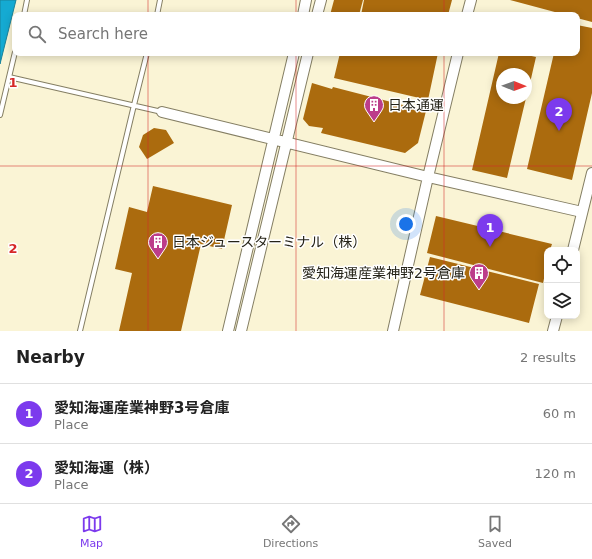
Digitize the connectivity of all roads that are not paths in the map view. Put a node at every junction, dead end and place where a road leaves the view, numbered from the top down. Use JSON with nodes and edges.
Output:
{"nodes":[{"id":1,"x":28,"y":0,"type":"edge"},
{"id":2,"x":160,"y":0,"type":"edge"},
{"id":3,"x":306,"y":0,"type":"edge"},
{"id":4,"x":320,"y":0,"type":"edge"},
{"id":5,"x":471,"y":0,"type":"edge"},
{"id":6,"x":25,"y":12,"type":"edge"},
{"id":7,"x":158,"y":12,"type":"edge"},
{"id":8,"x":304,"y":12,"type":"edge"},
{"id":9,"x":318,"y":12,"type":"edge"},
{"id":10,"x":469,"y":12,"type":"edge"},
{"id":11,"x":14,"y":56,"type":"edge"},
{"id":12,"x":146,"y":56,"type":"edge"},
{"id":13,"x":293,"y":56,"type":"edge"},
{"id":14,"x":307,"y":56,"type":"edge"},
{"id":15,"x":457,"y":56,"type":"edge"},
{"id":16,"x":9,"y":77,"type":"junction"},
{"id":17,"x":134,"y":105,"type":"junction"},
{"id":18,"x":162,"y":112,"type":"joint"},
{"id":19,"x":0,"y":115,"type":"edge"},
{"id":20,"x":274,"y":138,"type":"junction"},
{"id":21,"x":286,"y":142,"type":"junction"},
{"id":22,"x":592,"y":173,"type":"edge"},
{"id":23,"x":428,"y":177,"type":"junction"},
{"id":24,"x":582,"y":212,"type":"junction"},
{"id":25,"x":574,"y":247,"type":"edge"},
{"id":26,"x":556,"y":319,"type":"edge"},
{"id":27,"x":80,"y":331,"type":"edge"},
{"id":28,"x":228,"y":331,"type":"edge"},
{"id":29,"x":241,"y":331,"type":"edge"},
{"id":30,"x":393,"y":331,"type":"edge"},
{"id":31,"x":553,"y":331,"type":"edge"}],
"edges":[{"from":1,"to":6,"type":"lane"},
{"from":2,"to":7,"type":"lane"},
{"from":3,"to":8,"type":"street"},
{"from":4,"to":9,"type":"street"},
{"from":5,"to":10,"type":"street"},
{"from":11,"to":16,"type":"lane"},
{"from":12,"to":17,"type":"lane"},
{"from":13,"to":20,"type":"street"},
{"from":14,"to":21,"type":"street"},
{"from":15,"to":23,"type":"street"},
{"from":16,"to":17,"type":"lane"},
{"from":16,"to":19,"type":"lane"},
{"from":17,"to":18,"type":"lane"},
{"from":17,"to":27,"type":"lane"},
{"from":18,"to":20,"type":"street"},
{"from":20,"to":21,"type":"street"},
{"from":20,"to":28,"type":"street"},
{"from":21,"to":23,"type":"street"},
{"from":21,"to":29,"type":"street"},
{"from":22,"to":24,"type":"street"},
{"from":23,"to":24,"type":"street"},
{"from":23,"to":30,"type":"street"},
{"from":24,"to":25,"type":"street"},
{"from":26,"to":31,"type":"street"}]}
